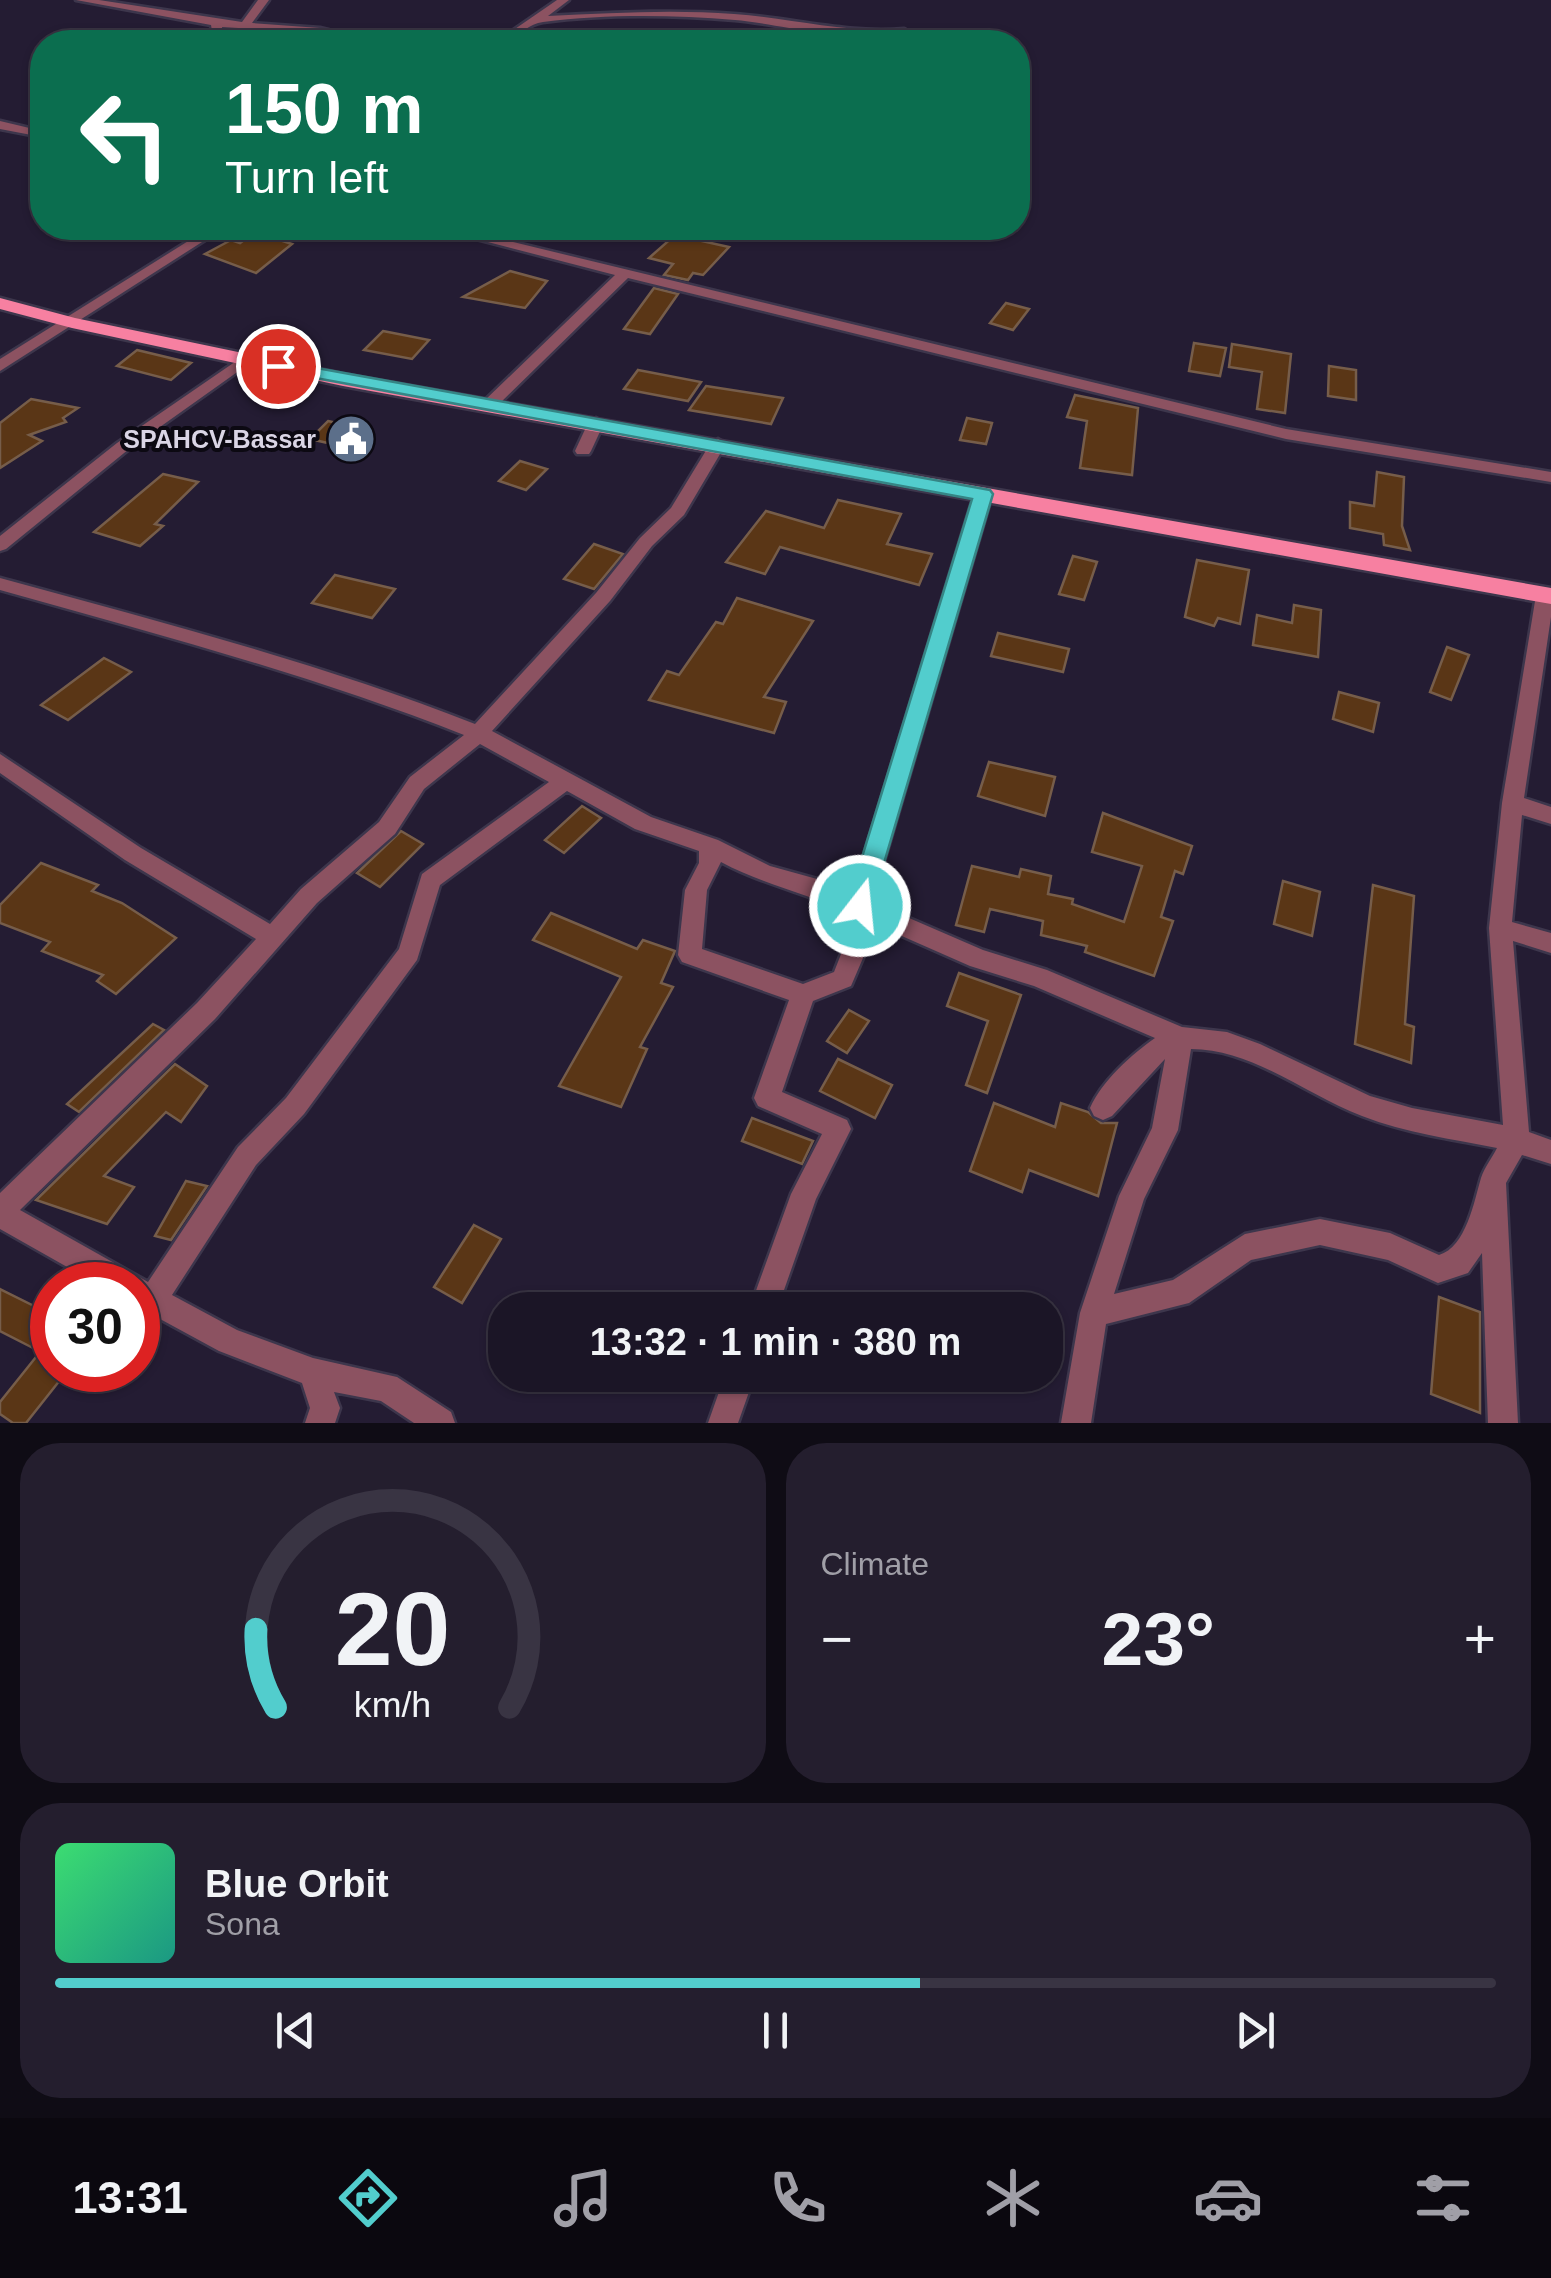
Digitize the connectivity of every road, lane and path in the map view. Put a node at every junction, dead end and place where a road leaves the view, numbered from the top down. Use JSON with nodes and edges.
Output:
{"nodes":[{"id":1,"x":81,"y":0,"type":"edge"},
{"id":2,"x":264,"y":0,"type":"edge"},
{"id":3,"x":564,"y":0,"type":"edge"},
{"id":4,"x":540,"y":18,"type":"junction"},
{"id":5,"x":216,"y":23,"type":"junction"},
{"id":6,"x":245,"y":23,"type":"junction"},
{"id":7,"x":217,"y":30,"type":"edge"},
{"id":8,"x":245,"y":30,"type":"edge"},
{"id":9,"x":292,"y":30,"type":"edge"},
{"id":10,"x":520,"y":30,"type":"edge"},
{"id":11,"x":836,"y":30,"type":"edge"},
{"id":12,"x":0,"y":125,"type":"edge"},
{"id":13,"x":30,"y":127,"type":"edge"},
{"id":14,"x":15,"y":128,"type":"junction"},
{"id":15,"x":30,"y":131,"type":"edge"},
{"id":16,"x":199,"y":240,"type":"edge"},
{"id":17,"x":488,"y":240,"type":"edge"},
{"id":18,"x":624,"y":274,"type":"junction"},
{"id":19,"x":0,"y":302,"type":"edge"},
{"id":20,"x":72,"y":323,"type":"junction"},
{"id":21,"x":245,"y":360,"type":"junction"},
{"id":22,"x":0,"y":366,"type":"edge"},
{"id":23,"x":490,"y":404,"type":"junction"},
{"id":24,"x":596,"y":423,"type":"junction"},
{"id":25,"x":718,"y":444,"type":"junction"},
{"id":26,"x":584,"y":452,"type":"dead end"},
{"id":27,"x":1551,"y":477,"type":"edge"},
{"id":28,"x":983,"y":494,"type":"junction"},
{"id":29,"x":0,"y":546,"type":"edge"},
{"id":30,"x":0,"y":584,"type":"edge"},
{"id":31,"x":1548,"y":596,"type":"edge"},
{"id":32,"x":478,"y":733,"type":"junction"},
{"id":33,"x":0,"y":762,"type":"edge"},
{"id":34,"x":564,"y":782,"type":"junction"},
{"id":35,"x":1513,"y":804,"type":"junction"},
{"id":36,"x":1551,"y":816,"type":"edge"},
{"id":37,"x":710,"y":846,"type":"junction"},
{"id":38,"x":860,"y":906,"type":"junction"},
{"id":39,"x":1500,"y":928,"type":"junction"},
{"id":40,"x":272,"y":937,"type":"junction"},
{"id":41,"x":1551,"y":943,"type":"edge"},
{"id":42,"x":803,"y":994,"type":"junction"},
{"id":43,"x":1181,"y":1038,"type":"junction"},
{"id":44,"x":1103,"y":1108,"type":"dead end"},
{"id":45,"x":1517,"y":1138,"type":"junction"},
{"id":46,"x":1551,"y":1152,"type":"edge"},
{"id":47,"x":1492,"y":1181,"type":"junction"},
{"id":48,"x":0,"y":1213,"type":"edge"},
{"id":49,"x":86,"y":1262,"type":"edge"},
{"id":50,"x":160,"y":1276,"type":"edge"},
{"id":51,"x":769,"y":1292,"type":"edge"},
{"id":52,"x":160,"y":1304,"type":"edge"},
{"id":53,"x":1094,"y":1312,"type":"junction"},
{"id":54,"x":313,"y":1373,"type":"junction"},
{"id":55,"x":734,"y":1392,"type":"edge"},
{"id":56,"x":320,"y":1423,"type":"edge"},
{"id":57,"x":440,"y":1423,"type":"edge"},
{"id":58,"x":723,"y":1423,"type":"edge"},
{"id":59,"x":1076,"y":1423,"type":"edge"},
{"id":60,"x":1503,"y":1423,"type":"edge"}],
"edges":[{"from":1,"to":5,"type":"street"},
{"from":2,"to":6,"type":"street"},
{"from":3,"to":4,"type":"street"},
{"from":4,"to":10,"type":"street"},
{"from":4,"to":11,"type":"street"},
{"from":5,"to":6,"type":"street"},
{"from":5,"to":7,"type":"street"},
{"from":6,"to":8,"type":"street"},
{"from":6,"to":9,"type":"street"},
{"from":12,"to":14,"type":"street"},
{"from":13,"to":14,"type":"street"},
{"from":14,"to":15,"type":"street"},
{"from":16,"to":20,"type":"street"},
{"from":17,"to":18,"type":"street"},
{"from":18,"to":23,"type":"street"},
{"from":18,"to":27,"type":"street"},
{"from":19,"to":20,"type":"main road"},
{"from":20,"to":21,"type":"main road"},
{"from":20,"to":22,"type":"street"},
{"from":21,"to":23,"type":"main road"},
{"from":21,"to":29,"type":"street"},
{"from":23,"to":24,"type":"main road"},
{"from":24,"to":25,"type":"main road"},
{"from":24,"to":26,"type":"street"},
{"from":25,"to":28,"type":"main road"},
{"from":25,"to":32,"type":"street"},
{"from":28,"to":31,"type":"main road"},
{"from":28,"to":38,"type":"street"},
{"from":30,"to":32,"type":"street"},
{"from":31,"to":35,"type":"street"},
{"from":32,"to":34,"type":"street"},
{"from":32,"to":40,"type":"street"},
{"from":33,"to":40,"type":"street"},
{"from":34,"to":37,"type":"street"},
{"from":34,"to":50,"type":"street"},
{"from":35,"to":36,"type":"street"},
{"from":35,"to":39,"type":"street"},
{"from":37,"to":38,"type":"street"},
{"from":37,"to":42,"type":"street"},
{"from":38,"to":42,"type":"street"},
{"from":38,"to":43,"type":"street"},
{"from":39,"to":41,"type":"street"},
{"from":39,"to":45,"type":"street"},
{"from":40,"to":48,"type":"street"},
{"from":42,"to":51,"type":"street"},
{"from":43,"to":44,"type":"street"},
{"from":43,"to":45,"type":"street"},
{"from":43,"to":53,"type":"street"},
{"from":45,"to":46,"type":"street"},
{"from":45,"to":47,"type":"street"},
{"from":47,"to":53,"type":"street"},
{"from":47,"to":60,"type":"street"},
{"from":48,"to":49,"type":"street"},
{"from":52,"to":54,"type":"street"},
{"from":53,"to":59,"type":"street"},
{"from":54,"to":56,"type":"street"},
{"from":54,"to":57,"type":"street"},
{"from":55,"to":58,"type":"street"}]}
